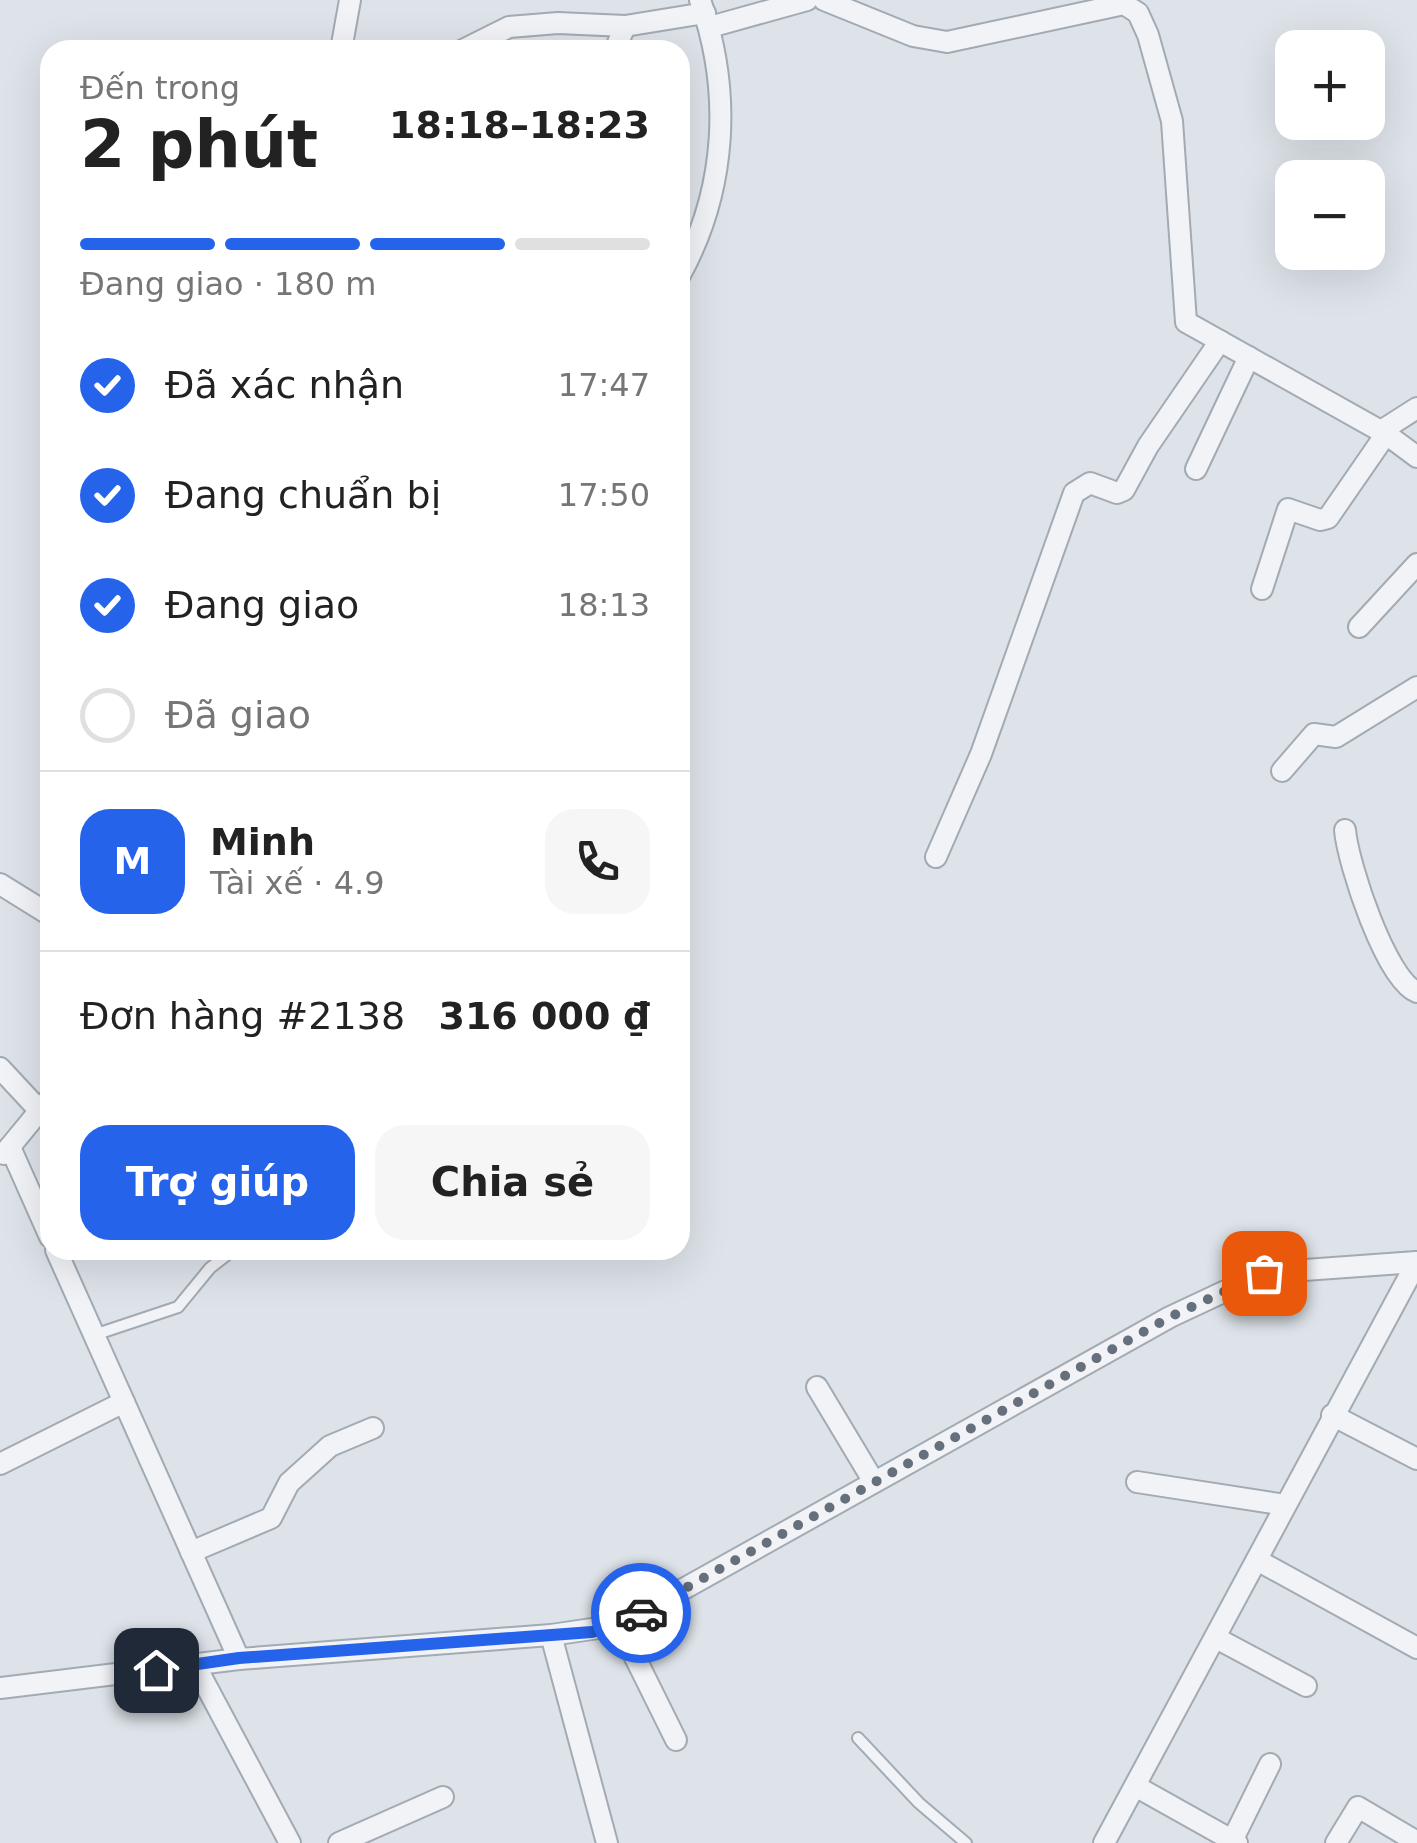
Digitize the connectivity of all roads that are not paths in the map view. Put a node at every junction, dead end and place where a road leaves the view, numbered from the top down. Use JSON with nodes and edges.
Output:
{"nodes":[{"id":1,"x":350,"y":0,"type":"edge"},
{"id":2,"x":808,"y":0,"type":"edge"},
{"id":3,"x":824,"y":0,"type":"edge"},
{"id":4,"x":1124,"y":2,"type":"edge"},
{"id":5,"x":705,"y":13,"type":"edge"},
{"id":6,"x":625,"y":26,"type":"junction"},
{"id":7,"x":343,"y":40,"type":"edge"},
{"id":8,"x":483,"y":40,"type":"edge"},
{"id":9,"x":619,"y":40,"type":"edge"},
{"id":10,"x":690,"y":255,"type":"edge"},
{"id":11,"x":1220,"y":341,"type":"junction"},
{"id":12,"x":1249,"y":357,"type":"junction"},
{"id":13,"x":1417,"y":408,"type":"edge"},
{"id":14,"x":1383,"y":432,"type":"junction"},
{"id":15,"x":1417,"y":457,"type":"edge"},
{"id":16,"x":1196,"y":469,"type":"dead end"},
{"id":17,"x":1417,"y":564,"type":"edge"},
{"id":18,"x":1262,"y":589,"type":"dead end"},
{"id":19,"x":1359,"y":628,"type":"dead end"},
{"id":20,"x":1417,"y":687,"type":"edge"},
{"id":21,"x":1282,"y":771,"type":"dead end"},
{"id":22,"x":1345,"y":830,"type":"dead end"},
{"id":23,"x":936,"y":857,"type":"dead end"},
{"id":24,"x":0,"y":884,"type":"edge"},
{"id":25,"x":40,"y":908,"type":"edge"},
{"id":26,"x":1417,"y":992,"type":"edge"},
{"id":27,"x":0,"y":1068,"type":"edge"},
{"id":28,"x":40,"y":1101,"type":"edge"},
{"id":29,"x":40,"y":1109,"type":"edge"},
{"id":30,"x":5,"y":1153,"type":"edge"},
{"id":31,"x":40,"y":1218,"type":"edge"},
{"id":32,"x":60,"y":1260,"type":"edge"},
{"id":33,"x":220,"y":1260,"type":"edge"},
{"id":34,"x":1417,"y":1262,"type":"edge"},
{"id":35,"x":94,"y":1336,"type":"junction"},
{"id":36,"x":816,"y":1387,"type":"dead end"},
{"id":37,"x":124,"y":1402,"type":"junction"},
{"id":38,"x":1332,"y":1415,"type":"junction"},
{"id":39,"x":374,"y":1428,"type":"dead end"},
{"id":40,"x":1417,"y":1460,"type":"edge"},
{"id":41,"x":0,"y":1464,"type":"edge"},
{"id":42,"x":874,"y":1482,"type":"junction"},
{"id":43,"x":1137,"y":1482,"type":"dead end"},
{"id":44,"x":1285,"y":1504,"type":"junction"},
{"id":45,"x":191,"y":1552,"type":"junction"},
{"id":46,"x":1256,"y":1560,"type":"junction"},
{"id":47,"x":620,"y":1625,"type":"junction"},
{"id":48,"x":552,"y":1636,"type":"junction"},
{"id":49,"x":1216,"y":1638,"type":"junction"},
{"id":50,"x":1417,"y":1648,"type":"edge"},
{"id":51,"x":239,"y":1658,"type":"junction"},
{"id":52,"x":195,"y":1666,"type":"junction"},
{"id":53,"x":1306,"y":1686,"type":"dead end"},
{"id":54,"x":0,"y":1688,"type":"edge"},
{"id":55,"x":858,"y":1738,"type":"dead end"},
{"id":56,"x":676,"y":1740,"type":"dead end"},
{"id":57,"x":1270,"y":1764,"type":"dead end"},
{"id":58,"x":1137,"y":1787,"type":"junction"},
{"id":59,"x":443,"y":1797,"type":"dead end"},
{"id":60,"x":1234,"y":1842,"type":"edge"},
{"id":61,"x":1417,"y":1842,"type":"edge"},
{"id":62,"x":290,"y":1843,"type":"edge"},
{"id":63,"x":339,"y":1843,"type":"edge"},
{"id":64,"x":607,"y":1843,"type":"edge"},
{"id":65,"x":966,"y":1843,"type":"edge"},
{"id":66,"x":1104,"y":1843,"type":"edge"},
{"id":67,"x":1336,"y":1843,"type":"edge"}],
"edges":[{"from":1,"to":7,"type":"street"},
{"from":2,"to":5,"type":"street"},
{"from":3,"to":4,"type":"street"},
{"from":4,"to":11,"type":"street"},
{"from":5,"to":6,"type":"street"},
{"from":5,"to":10,"type":"street"},
{"from":6,"to":8,"type":"street"},
{"from":6,"to":9,"type":"street"},
{"from":11,"to":12,"type":"street"},
{"from":11,"to":23,"type":"street"},
{"from":12,"to":14,"type":"street"},
{"from":12,"to":16,"type":"street"},
{"from":13,"to":14,"type":"street"},
{"from":14,"to":15,"type":"street"},
{"from":14,"to":18,"type":"street"},
{"from":17,"to":19,"type":"street"},
{"from":20,"to":21,"type":"street"},
{"from":22,"to":26,"type":"street"},
{"from":24,"to":25,"type":"street"},
{"from":27,"to":28,"type":"street"},
{"from":29,"to":30,"type":"street"},
{"from":30,"to":31,"type":"street"},
{"from":32,"to":35,"type":"street"},
{"from":33,"to":35,"type":"lane"},
{"from":34,"to":38,"type":"street"},
{"from":34,"to":42,"type":"street"},
{"from":35,"to":37,"type":"street"},
{"from":36,"to":42,"type":"street"},
{"from":37,"to":41,"type":"street"},
{"from":37,"to":45,"type":"street"},
{"from":38,"to":40,"type":"street"},
{"from":38,"to":44,"type":"street"},
{"from":39,"to":45,"type":"street"},
{"from":42,"to":47,"type":"street"},
{"from":43,"to":44,"type":"street"},
{"from":44,"to":46,"type":"street"},
{"from":45,"to":51,"type":"street"},
{"from":46,"to":49,"type":"street"},
{"from":46,"to":50,"type":"street"},
{"from":47,"to":48,"type":"street"},
{"from":47,"to":56,"type":"street"},
{"from":48,"to":51,"type":"street"},
{"from":48,"to":64,"type":"street"},
{"from":49,"to":53,"type":"street"},
{"from":49,"to":58,"type":"street"},
{"from":51,"to":52,"type":"street"},
{"from":52,"to":54,"type":"street"},
{"from":52,"to":62,"type":"street"},
{"from":55,"to":65,"type":"lane"},
{"from":57,"to":60,"type":"street"},
{"from":58,"to":60,"type":"street"},
{"from":58,"to":66,"type":"street"},
{"from":59,"to":63,"type":"street"},
{"from":61,"to":67,"type":"street"}]}
